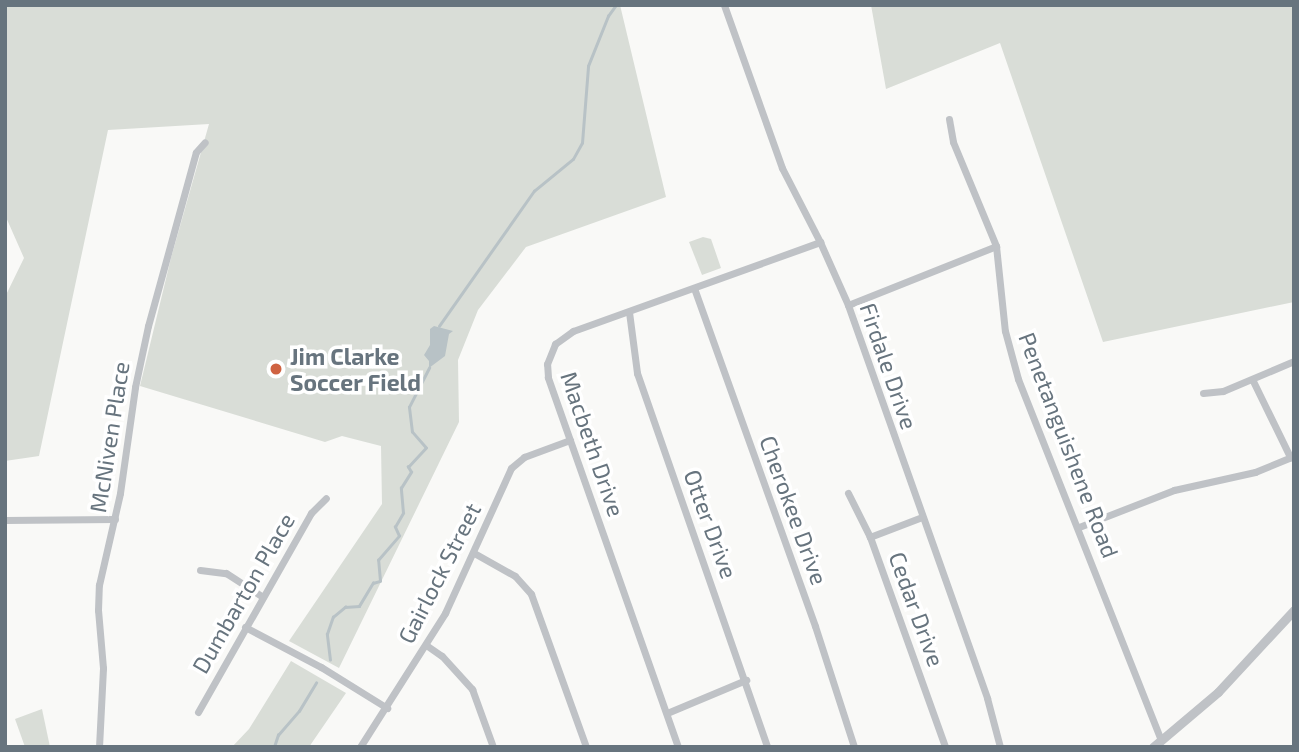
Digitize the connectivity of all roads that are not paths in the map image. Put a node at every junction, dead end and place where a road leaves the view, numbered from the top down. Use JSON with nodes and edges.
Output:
{"nodes":[{"id":1,"x":724,"y":5,"type":"edge"},
{"id":2,"x":949,"y":119,"type":"dead end"},
{"id":3,"x":205,"y":142,"type":"dead end"},
{"id":4,"x":820,"y":242,"type":"junction"},
{"id":5,"x":996,"y":246,"type":"junction"},
{"id":6,"x":694,"y":288,"type":"junction"},
{"id":7,"x":848,"y":305,"type":"junction"},
{"id":8,"x":629,"y":312,"type":"junction"},
{"id":9,"x":1294,"y":361,"type":"edge"},
{"id":10,"x":1253,"y":381,"type":"junction"},
{"id":11,"x":1203,"y":393,"type":"dead end"},
{"id":12,"x":570,"y":440,"type":"junction"},
{"id":13,"x":1292,"y":457,"type":"edge"},
{"id":14,"x":848,"y":493,"type":"dead end"},
{"id":15,"x":326,"y":498,"type":"dead end"},
{"id":16,"x":922,"y":517,"type":"junction"},
{"id":17,"x":115,"y":519,"type":"junction"},
{"id":18,"x":5,"y":520,"type":"edge"},
{"id":19,"x":1079,"y":527,"type":"junction"},
{"id":20,"x":870,"y":537,"type":"junction"},
{"id":21,"x":474,"y":553,"type":"junction"},
{"id":22,"x":200,"y":570,"type":"dead end"},
{"id":23,"x":263,"y":597,"type":"junction"},
{"id":24,"x":1294,"y":610,"type":"edge"},
{"id":25,"x":245,"y":627,"type":"junction"},
{"id":26,"x":426,"y":645,"type":"junction"},
{"id":27,"x":746,"y":680,"type":"junction"},
{"id":28,"x":387,"y":708,"type":"junction"},
{"id":29,"x":198,"y":712,"type":"dead end"},
{"id":30,"x":667,"y":713,"type":"junction"},
{"id":31,"x":1157,"y":744,"type":"edge"},
{"id":32,"x":99,"y":747,"type":"edge"},
{"id":33,"x":360,"y":747,"type":"edge"},
{"id":34,"x":493,"y":747,"type":"edge"},
{"id":35,"x":586,"y":747,"type":"edge"},
{"id":36,"x":678,"y":747,"type":"edge"},
{"id":37,"x":768,"y":747,"type":"edge"},
{"id":38,"x":854,"y":747,"type":"edge"},
{"id":39,"x":945,"y":747,"type":"edge"},
{"id":40,"x":1000,"y":747,"type":"edge"}],
"edges":[{"from":1,"to":4,"type":"street","name":"Firdale Drive"},
{"from":2,"to":5,"type":"street","name":"Penetanguishene Road"},
{"from":3,"to":17,"type":"street","name":"McNiven Place"},
{"from":4,"to":6,"type":"street","name":"Macbeth Drive"},
{"from":4,"to":7,"type":"street","name":"Firdale Drive"},
{"from":5,"to":7,"type":"street"},
{"from":5,"to":19,"type":"street","name":"Penetanguishene Road"},
{"from":6,"to":8,"type":"street","name":"Macbeth Drive"},
{"from":6,"to":38,"type":"street","name":"Cherokee Drive"},
{"from":7,"to":16,"type":"street","name":"Firdale Drive"},
{"from":8,"to":12,"type":"street","name":"Macbeth Drive"},
{"from":8,"to":27,"type":"street","name":"Otter Drive"},
{"from":9,"to":10,"type":"street"},
{"from":10,"to":11,"type":"street"},
{"from":10,"to":13,"type":"street"},
{"from":12,"to":21,"type":"street","name":"Gairlock Street"},
{"from":12,"to":30,"type":"street","name":"Macbeth Drive"},
{"from":13,"to":19,"type":"street"},
{"from":14,"to":20,"type":"street"},
{"from":15,"to":23,"type":"street","name":"Dumbarton Place"},
{"from":16,"to":20,"type":"street","name":"Cedar Drive"},
{"from":16,"to":40,"type":"street","name":"Firdale Drive"},
{"from":17,"to":18,"type":"street"},
{"from":17,"to":32,"type":"street","name":"McNiven Place"},
{"from":19,"to":31,"type":"street","name":"Penetanguishene Road"},
{"from":20,"to":39,"type":"street","name":"Cedar Drive"},
{"from":21,"to":26,"type":"street","name":"Gairlock Street"},
{"from":21,"to":35,"type":"street"},
{"from":22,"to":23,"type":"street"},
{"from":23,"to":25,"type":"street","name":"Dumbarton Place"},
{"from":24,"to":31,"type":"street"},
{"from":25,"to":28,"type":"street"},
{"from":25,"to":29,"type":"street","name":"Dumbarton Place"},
{"from":26,"to":28,"type":"street","name":"Gairlock Street"},
{"from":26,"to":34,"type":"street"},
{"from":27,"to":30,"type":"street"},
{"from":27,"to":37,"type":"street","name":"Otter Drive"},
{"from":28,"to":33,"type":"street","name":"Gairlock Street"},
{"from":30,"to":36,"type":"street","name":"Macbeth Drive"}]}
